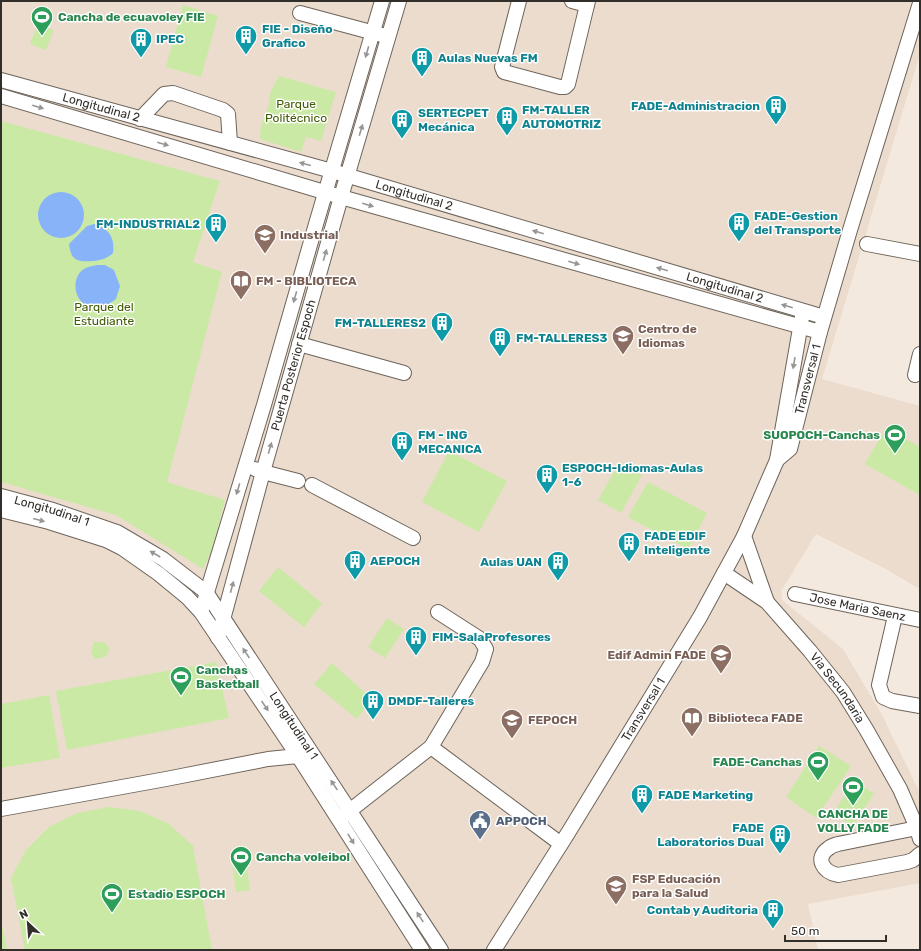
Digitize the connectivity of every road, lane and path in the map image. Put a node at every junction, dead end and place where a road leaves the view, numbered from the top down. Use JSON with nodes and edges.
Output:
{"nodes":[{"id":1,"x":382,"y":1,"type":"edge"},
{"id":2,"x":399,"y":1,"type":"edge"},
{"id":3,"x":519,"y":1,"type":"edge"},
{"id":4,"x":572,"y":1,"type":"edge"},
{"id":5,"x":587,"y":3,"type":"edge"},
{"id":6,"x":920,"y":3,"type":"edge"},
{"id":7,"x":300,"y":13,"type":"dead end"},
{"id":8,"x":373,"y":33,"type":"junction"},
{"id":9,"x":389,"y":36,"type":"junction"},
{"id":10,"x":1,"y":80,"type":"edge"},
{"id":11,"x":1,"y":96,"type":"edge"},
{"id":12,"x":140,"y":119,"type":"junction"},
{"id":13,"x":230,"y":143,"type":"junction"},
{"id":14,"x":332,"y":171,"type":"junction"},
{"id":15,"x":347,"y":176,"type":"junction"},
{"id":16,"x":326,"y":192,"type":"junction"},
{"id":17,"x":341,"y":197,"type":"junction"},
{"id":18,"x":504,"y":222,"type":"junction"},
{"id":19,"x":498,"y":242,"type":"junction"},
{"id":20,"x":867,"y":244,"type":"dead end"},
{"id":21,"x":920,"y":254,"type":"edge"},
{"id":22,"x":803,"y":311,"type":"junction"},
{"id":23,"x":824,"y":317,"type":"junction"},
{"id":24,"x":800,"y":327,"type":"junction"},
{"id":25,"x":820,"y":332,"type":"junction"},
{"id":26,"x":299,"y":344,"type":"junction"},
{"id":27,"x":920,"y":354,"type":"edge"},
{"id":28,"x":404,"y":373,"type":"dead end"},
{"id":29,"x":915,"y":375,"type":"dead end"},
{"id":30,"x":777,"y":460,"type":"junction"},
{"id":31,"x":246,"y":465,"type":"junction"},
{"id":32,"x":263,"y":472,"type":"junction"},
{"id":33,"x":298,"y":480,"type":"dead end"},
{"id":34,"x":312,"y":485,"type":"dead end"},
{"id":35,"x":1,"y":496,"type":"edge"},
{"id":36,"x":1,"y":510,"type":"edge"},
{"id":37,"x":744,"y":536,"type":"junction"},
{"id":38,"x":413,"y":538,"type":"dead end"},
{"id":39,"x":724,"y":573,"type":"junction"},
{"id":40,"x":206,"y":593,"type":"junction"},
{"id":41,"x":795,"y":594,"type":"dead end"},
{"id":42,"x":767,"y":602,"type":"junction"},
{"id":43,"x":201,"y":612,"type":"junction"},
{"id":44,"x":438,"y":612,"type":"dead end"},
{"id":45,"x":895,"y":616,"type":"junction"},
{"id":46,"x":223,"y":618,"type":"junction"},
{"id":47,"x":920,"y":620,"type":"edge"},
{"id":48,"x":218,"y":638,"type":"junction"},
{"id":49,"x":920,"y":706,"type":"edge"},
{"id":50,"x":431,"y":747,"type":"junction"},
{"id":51,"x":298,"y":756,"type":"junction"},
{"id":52,"x":350,"y":810,"type":"junction"},
{"id":53,"x":1,"y":812,"type":"edge"},
{"id":54,"x":339,"y":820,"type":"junction"},
{"id":55,"x":919,"y":833,"type":"edge"},
{"id":56,"x":561,"y":844,"type":"junction"},
{"id":57,"x":920,"y":854,"type":"edge"},
{"id":58,"x":422,"y":950,"type":"edge"},
{"id":59,"x":441,"y":950,"type":"edge"},
{"id":60,"x":494,"y":950,"type":"edge"}],
"edges":[{"from":1,"to":8,"type":"street","name":"Puerta Posterior Espoch"},
{"from":2,"to":9,"type":"street","name":"Puerta Posterior Espoch"},
{"from":3,"to":5,"type":"street"},
{"from":4,"to":5,"type":"street"},
{"from":6,"to":23,"type":"street","name":"Transversal 1"},
{"from":7,"to":8,"type":"street"},
{"from":8,"to":9,"type":"street"},
{"from":8,"to":14,"type":"street","name":"Puerta Posterior Espoch","one_way":true},
{"from":15,"to":9,"type":"street","name":"Puerta Posterior Espoch","one_way":true},
{"from":10,"to":12,"type":"street","name":"Longitudinal 2"},
{"from":11,"to":16,"type":"street","name":"Longitudinal 2","one_way":true},
{"from":12,"to":13,"type":"street","name":"Longitudinal 2"},
{"from":12,"to":13,"type":"street"},
{"from":14,"to":13,"type":"street","name":"Longitudinal 2","one_way":true},
{"from":14,"to":15,"type":"street","name":"Longitudinal 2"},
{"from":14,"to":16,"type":"street","name":"Puerta Posterior Espoch"},
{"from":15,"to":17,"type":"street","name":"Puerta Posterior Espoch"},
{"from":15,"to":18,"type":"street","name":"Longitudinal 2"},
{"from":16,"to":17,"type":"street","name":"Longitudinal 2"},
{"from":16,"to":31,"type":"street","name":"Puerta Posterior Espoch","one_way":true},
{"from":17,"to":19,"type":"street","name":"Longitudinal 2","one_way":true},
{"from":26,"to":17,"type":"street","name":"Puerta Posterior Espoch","one_way":true},
{"from":18,"to":19,"type":"street"},
{"from":22,"to":18,"type":"street","name":"Longitudinal 2","one_way":true},
{"from":19,"to":24,"type":"street","name":"Longitudinal 2","one_way":true},
{"from":20,"to":21,"type":"street"},
{"from":22,"to":23,"type":"street","name":"Longitudinal 2"},
{"from":22,"to":24,"type":"street","name":"Transversal 1"},
{"from":23,"to":25,"type":"street","name":"Transversal 1"},
{"from":24,"to":25,"type":"street","name":"Longitudinal 2"},
{"from":24,"to":30,"type":"street","name":"Transversal 1","one_way":true},
{"from":25,"to":30,"type":"street","name":"Transversal 1"},
{"from":26,"to":28,"type":"street"},
{"from":32,"to":26,"type":"street","name":"Puerta Posterior Espoch","one_way":true},
{"from":27,"to":29,"type":"street"},
{"from":30,"to":37,"type":"street","name":"Transversal 1"},
{"from":31,"to":32,"type":"street"},
{"from":31,"to":40,"type":"street","name":"Puerta Posterior Espoch","one_way":true},
{"from":32,"to":33,"type":"street"},
{"from":46,"to":32,"type":"street","name":"Puerta Posterior Espoch","one_way":true},
{"from":34,"to":38,"type":"street"},
{"from":40,"to":35,"type":"street","name":"Longitudinal 1","one_way":true},
{"from":36,"to":43,"type":"street","name":"Longitudinal 1","one_way":true},
{"from":37,"to":39,"type":"street","name":"Transversal 1"},
{"from":37,"to":42,"type":"street"},
{"from":39,"to":42,"type":"street","name":"Via Secundaria"},
{"from":39,"to":56,"type":"street","name":"Transversal 1"},
{"from":40,"to":43,"type":"street","name":"Puerta Posterior Espoch"},
{"from":40,"to":46,"type":"street","name":"Longitudinal 1"},
{"from":41,"to":45,"type":"street","name":"Jose Maria Saenz"},
{"from":42,"to":55,"type":"street","name":"Via Secundaria"},
{"from":43,"to":48,"type":"street","name":"Longitudinal 1"},
{"from":44,"to":50,"type":"street"},
{"from":45,"to":47,"type":"street","name":"Jose Maria Saenz"},
{"from":45,"to":49,"type":"street"},
{"from":46,"to":48,"type":"street","name":"Puerta Posterior Espoch"},
{"from":52,"to":46,"type":"street","name":"Longitudinal 1","one_way":true},
{"from":48,"to":51,"type":"street","name":"Longitudinal 1","one_way":true},
{"from":50,"to":52,"type":"street"},
{"from":50,"to":56,"type":"street"},
{"from":51,"to":53,"type":"street"},
{"from":51,"to":54,"type":"street","name":"Longitudinal 1"},
{"from":52,"to":54,"type":"street"},
{"from":59,"to":52,"type":"street","name":"Longitudinal 1","one_way":true},
{"from":54,"to":58,"type":"street","name":"Longitudinal 1","one_way":true},
{"from":55,"to":57,"type":"street","name":"Via Secundaria"},
{"from":56,"to":60,"type":"street","name":"Transversal 1"}]}
